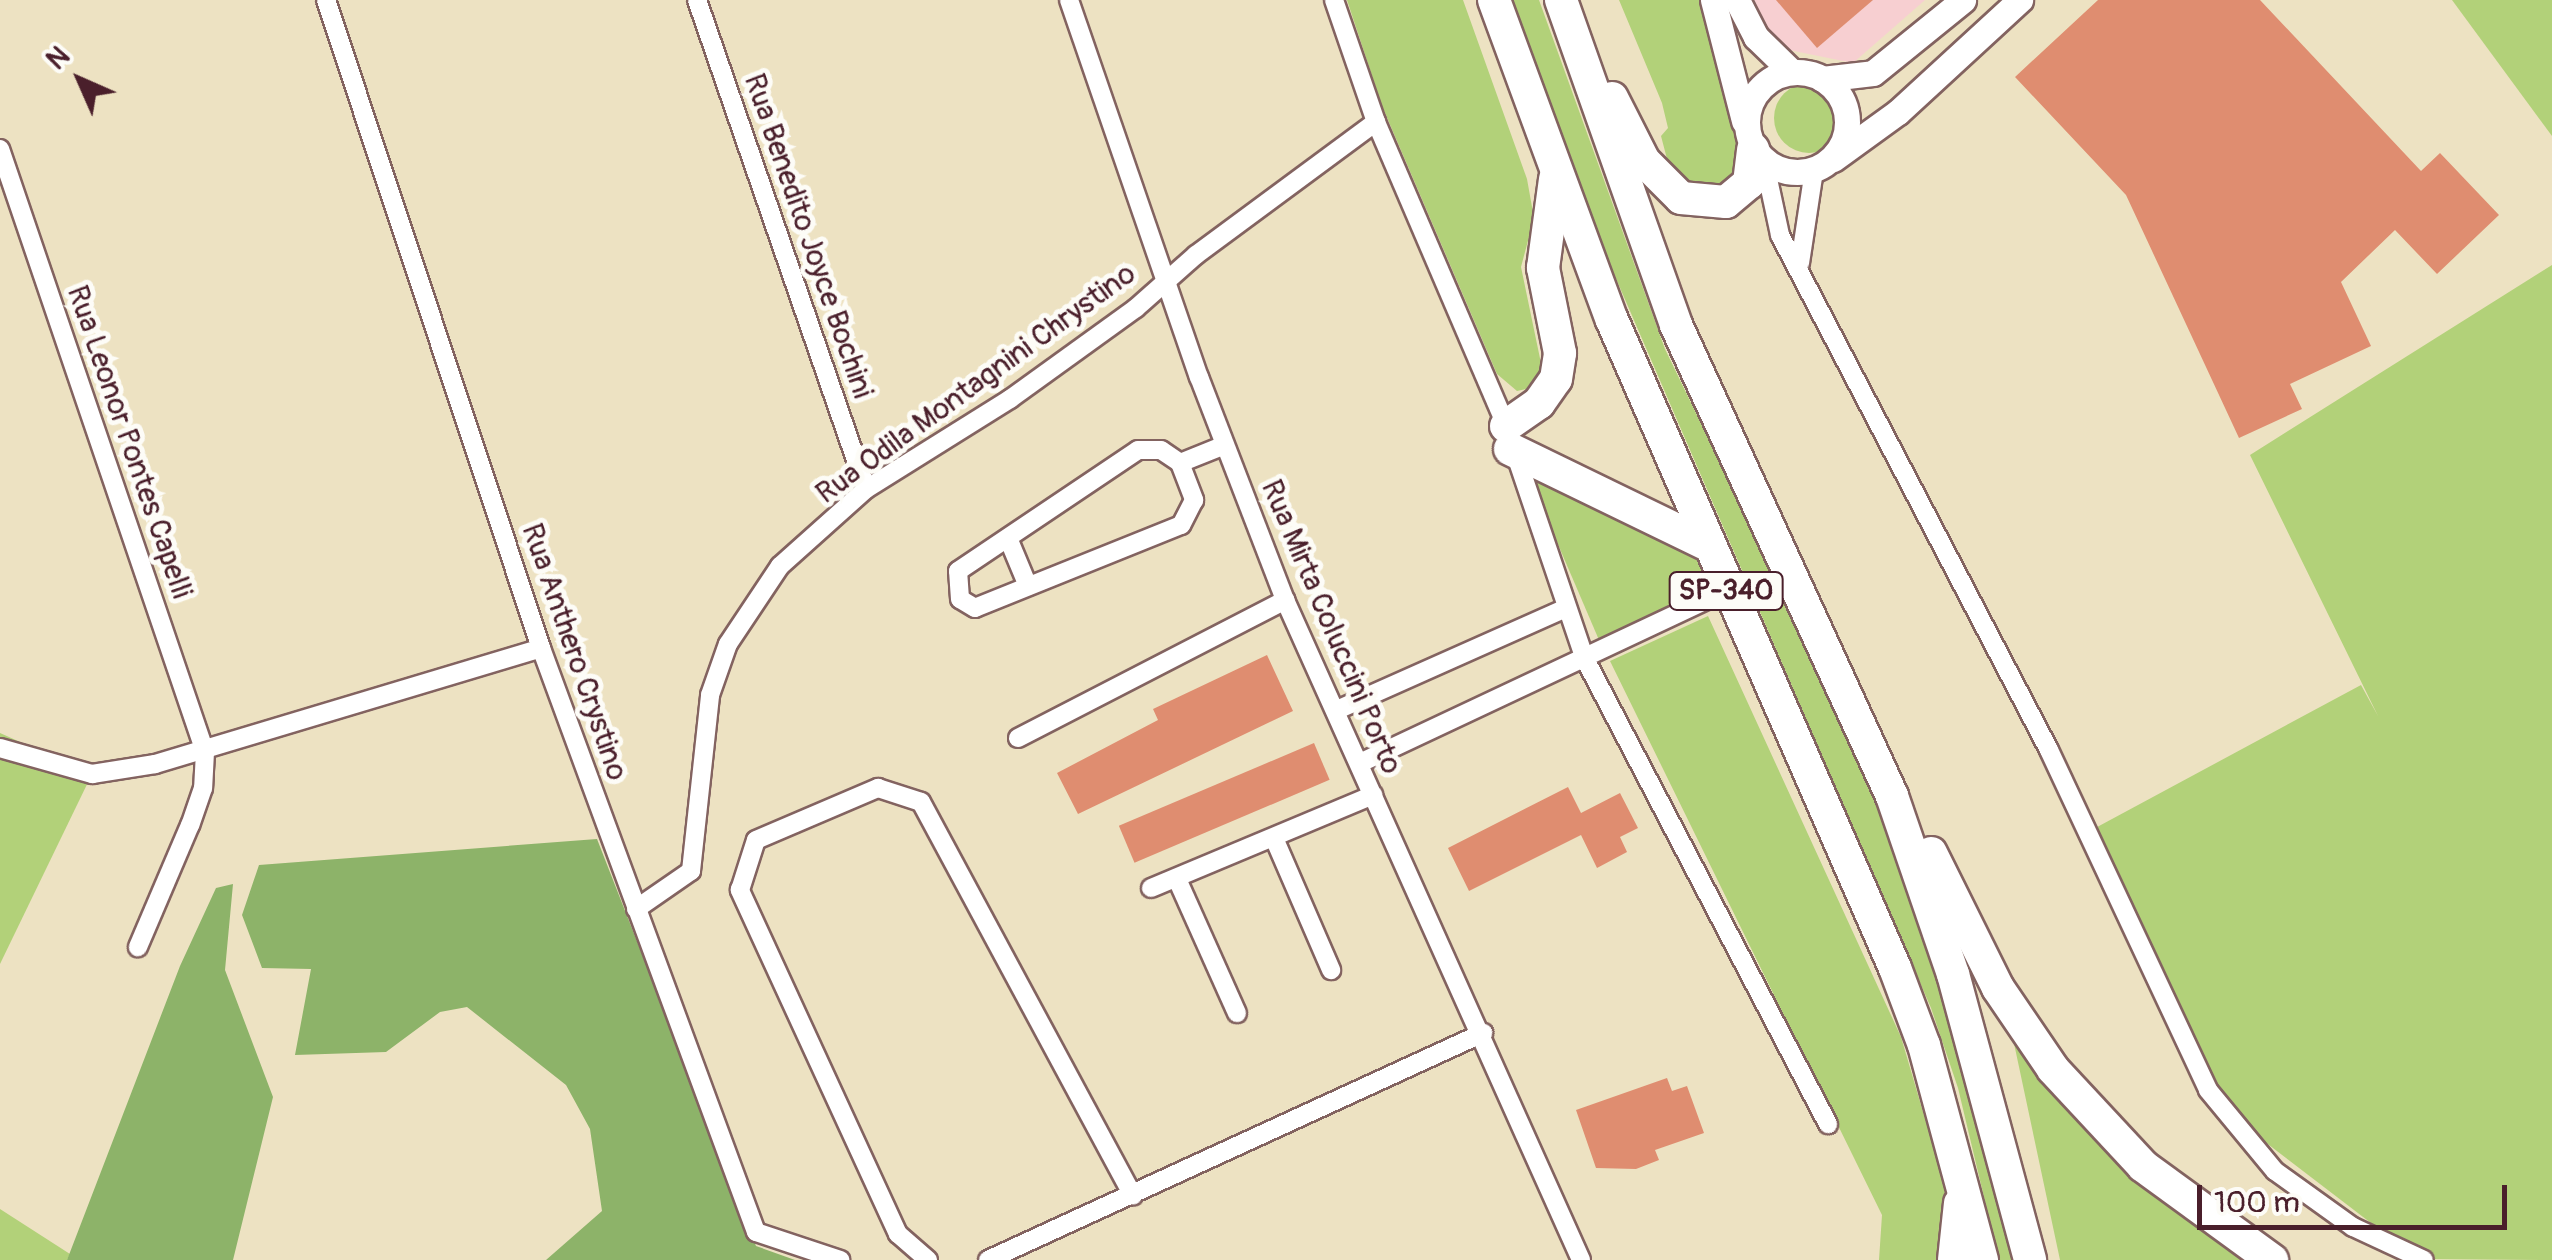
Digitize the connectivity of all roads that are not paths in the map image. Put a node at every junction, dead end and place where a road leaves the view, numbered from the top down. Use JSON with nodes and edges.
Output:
{"nodes":[{"id":1,"x":326,"y":0,"type":"edge"},
{"id":2,"x":698,"y":0,"type":"edge"},
{"id":3,"x":1069,"y":0,"type":"edge"},
{"id":4,"x":1334,"y":0,"type":"edge"},
{"id":5,"x":1494,"y":0,"type":"edge"},
{"id":6,"x":1561,"y":0,"type":"edge"},
{"id":7,"x":1574,"y":0,"type":"edge"},
{"id":8,"x":1713,"y":0,"type":"edge"},
{"id":9,"x":1738,"y":0,"type":"edge"},
{"id":10,"x":1962,"y":0,"type":"edge"},
{"id":11,"x":2020,"y":0,"type":"edge"},
{"id":12,"x":1792,"y":72,"type":"junction"},
{"id":13,"x":1822,"y":79,"type":"junction"},
{"id":14,"x":1376,"y":122,"type":"junction"},
{"id":15,"x":1755,"y":148,"type":"junction"},
{"id":16,"x":0,"y":149,"type":"edge"},
{"id":17,"x":1822,"y":166,"type":"junction"},
{"id":18,"x":1556,"y":174,"type":"junction"},
{"id":19,"x":1800,"y":263,"type":"junction"},
{"id":20,"x":1165,"y":282,"type":"junction"},
{"id":21,"x":1508,"y":437,"type":"junction"},
{"id":22,"x":1226,"y":445,"type":"junction"},
{"id":23,"x":1180,"y":463,"type":"junction"},
{"id":24,"x":866,"y":490,"type":"junction"},
{"id":25,"x":1008,"y":538,"type":"junction"},
{"id":26,"x":1710,"y":546,"type":"junction"},
{"id":27,"x":1028,"y":586,"type":"junction"},
{"id":28,"x":1726,"y":592,"type":"junction"},
{"id":29,"x":1285,"y":600,"type":"junction"},
{"id":30,"x":1564,"y":609,"type":"junction"},
{"id":31,"x":541,"y":648,"type":"junction"},
{"id":32,"x":1586,"y":659,"type":"junction"},
{"id":33,"x":1837,"y":673,"type":"junction"},
{"id":34,"x":1337,"y":710,"type":"junction"},
{"id":35,"x":1018,"y":738,"type":"dead end"},
{"id":36,"x":0,"y":748,"type":"edge"},
{"id":37,"x":205,"y":752,"type":"junction"},
{"id":38,"x":1360,"y":764,"type":"junction"},
{"id":39,"x":1373,"y":795,"type":"junction"},
{"id":40,"x":1274,"y":838,"type":"junction"},
{"id":41,"x":1177,"y":879,"type":"junction"},
{"id":42,"x":1151,"y":888,"type":"dead end"},
{"id":43,"x":636,"y":909,"type":"junction"},
{"id":44,"x":138,"y":947,"type":"dead end"},
{"id":45,"x":1331,"y":970,"type":"dead end"},
{"id":46,"x":1237,"y":1013,"type":"dead end"},
{"id":47,"x":1483,"y":1033,"type":"junction"},
{"id":48,"x":1828,"y":1124,"type":"dead end"},
{"id":49,"x":1963,"y":1179,"type":"junction"},
{"id":50,"x":1133,"y":1196,"type":"junction"},
{"id":51,"x":840,"y":1260,"type":"edge"},
{"id":52,"x":928,"y":1260,"type":"edge"},
{"id":53,"x":988,"y":1260,"type":"edge"},
{"id":54,"x":1581,"y":1260,"type":"edge"},
{"id":55,"x":1954,"y":1260,"type":"edge"},
{"id":56,"x":1982,"y":1260,"type":"edge"},
{"id":57,"x":2030,"y":1260,"type":"edge"},
{"id":58,"x":2272,"y":1260,"type":"edge"},
{"id":59,"x":2424,"y":1260,"type":"edge"}],
"edges":[{"from":1,"to":31,"type":"street","name":"Rua Anthero Crystino"},
{"from":2,"to":24,"type":"street","name":"Rua Benedito Joyce Bochini"},
{"from":3,"to":20,"type":"street","name":"Rua Mirta Coluccini Porto"},
{"from":4,"to":14,"type":"street"},
{"from":5,"to":18,"type":"highway","number":"SP-340"},
{"from":6,"to":33,"type":"highway","number":"SP-340"},
{"from":7,"to":15,"type":"highway"},
{"from":8,"to":15,"type":"street"},
{"from":9,"to":12,"type":"street"},
{"from":10,"to":13,"type":"street"},
{"from":11,"to":17,"type":"street"},
{"from":12,"to":13,"type":"street"},
{"from":12,"to":15,"type":"street"},
{"from":13,"to":17,"type":"street"},
{"from":14,"to":20,"type":"street","name":"Rua Odila Montagnini Chrystino"},
{"from":14,"to":21,"type":"street"},
{"from":15,"to":17,"type":"street"},
{"from":15,"to":19,"type":"street"},
{"from":16,"to":37,"type":"street","name":"Rua Leonor Pontes Capelli"},
{"from":17,"to":19,"type":"street"},
{"from":18,"to":21,"type":"highway"},
{"from":18,"to":26,"type":"highway","number":"SP-340"},
{"from":19,"to":59,"type":"street"},
{"from":20,"to":22,"type":"street","name":"Rua Mirta Coluccini Porto"},
{"from":20,"to":24,"type":"street","name":"Rua Odila Montagnini Chrystino"},
{"from":21,"to":26,"type":"highway"},
{"from":21,"to":30,"type":"street"},
{"from":22,"to":23,"type":"street"},
{"from":22,"to":29,"type":"street","name":"Rua Mirta Coluccini Porto"},
{"from":23,"to":25,"type":"street"},
{"from":23,"to":27,"type":"street"},
{"from":24,"to":43,"type":"street","name":"Rua Odila Montagnini Chrystino"},
{"from":25,"to":27,"type":"street"},
{"from":25,"to":27,"type":"street"},
{"from":26,"to":28,"type":"highway","number":"SP-340"},
{"from":28,"to":32,"type":"street"},
{"from":28,"to":49,"type":"highway","number":"SP-340"},
{"from":29,"to":34,"type":"street","name":"Rua Mirta Coluccini Porto"},
{"from":29,"to":35,"type":"street"},
{"from":30,"to":32,"type":"street"},
{"from":30,"to":34,"type":"street"},
{"from":31,"to":37,"type":"street"},
{"from":31,"to":43,"type":"street","name":"Rua Anthero Crystino"},
{"from":32,"to":38,"type":"street"},
{"from":32,"to":48,"type":"street"},
{"from":33,"to":57,"type":"highway","number":"SP-340"},
{"from":33,"to":58,"type":"highway"},
{"from":34,"to":38,"type":"street","name":"Rua Mirta Coluccini Porto"},
{"from":36,"to":37,"type":"street"},
{"from":37,"to":44,"type":"street"},
{"from":38,"to":39,"type":"street","name":"Rua Mirta Coluccini Porto"},
{"from":39,"to":40,"type":"street"},
{"from":39,"to":47,"type":"street","name":"Rua Mirta Coluccini Porto"},
{"from":40,"to":41,"type":"street"},
{"from":40,"to":45,"type":"street"},
{"from":41,"to":42,"type":"street"},
{"from":41,"to":46,"type":"street"},
{"from":43,"to":51,"type":"street","name":"Rua Anthero Crystino"},
{"from":47,"to":50,"type":"street"},
{"from":47,"to":54,"type":"street","name":"Rua Mirta Coluccini Porto"},
{"from":49,"to":55,"type":"highway"},
{"from":49,"to":56,"type":"highway","number":"SP-340"},
{"from":50,"to":52,"type":"street"},
{"from":50,"to":53,"type":"street"}]}
